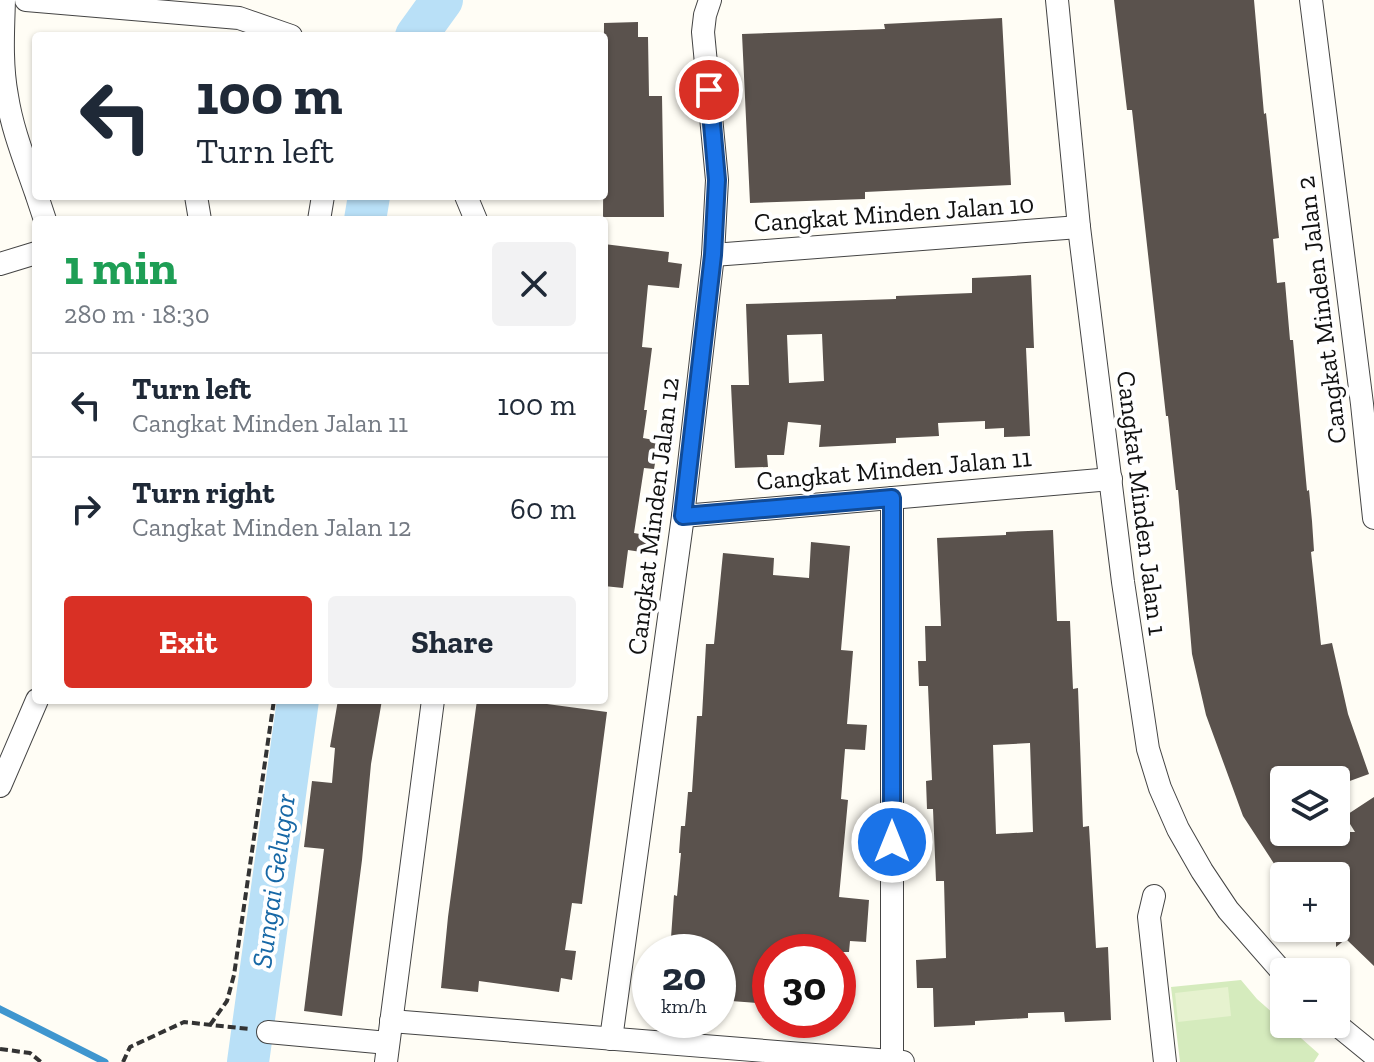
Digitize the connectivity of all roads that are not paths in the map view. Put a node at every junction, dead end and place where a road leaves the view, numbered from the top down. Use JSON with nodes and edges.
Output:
{"nodes":[{"id":1,"x":4,"y":0,"type":"edge"},
{"id":2,"x":26,"y":0,"type":"edge"},
{"id":3,"x":710,"y":0,"type":"edge"},
{"id":4,"x":1057,"y":0,"type":"edge"},
{"id":5,"x":1311,"y":0,"type":"edge"},
{"id":6,"x":240,"y":9,"type":"edge"},
{"id":7,"x":283,"y":32,"type":"edge"},
{"id":8,"x":32,"y":183,"type":"edge"},
{"id":9,"x":1079,"y":227,"type":"junction"},
{"id":10,"x":32,"y":254,"type":"edge"},
{"id":11,"x":713,"y":255,"type":"junction"},
{"id":12,"x":0,"y":264,"type":"edge"},
{"id":13,"x":1111,"y":479,"type":"junction"},
{"id":14,"x":892,"y":498,"type":"junction"},
{"id":15,"x":683,"y":516,"type":"junction"},
{"id":16,"x":1374,"y":518,"type":"edge"},
{"id":17,"x":35,"y":704,"type":"edge"},
{"id":18,"x":432,"y":704,"type":"edge"},
{"id":19,"x":0,"y":786,"type":"edge"},
{"id":20,"x":1154,"y":896,"type":"dead end"},
{"id":21,"x":1270,"y":958,"type":"edge"},
{"id":22,"x":268,"y":1032,"type":"dead end"},
{"id":23,"x":1350,"y":1035,"type":"edge"},
{"id":24,"x":611,"y":1039,"type":"junction"},
{"id":25,"x":388,"y":1042,"type":"edge"},
{"id":26,"x":1374,"y":1055,"type":"edge"},
{"id":27,"x":892,"y":1062,"type":"edge"},
{"id":28,"x":903,"y":1062,"type":"edge"},
{"id":29,"x":1165,"y":1062,"type":"edge"}],
"edges":[{"from":1,"to":8,"type":"street"},
{"from":2,"to":6,"type":"street"},
{"from":3,"to":11,"type":"street","name":"Cangkat Minden Jalan 12"},
{"from":4,"to":9,"type":"street","name":"Cangkat Minden Jalan 1"},
{"from":5,"to":16,"type":"street","name":"Cangkat Minden Jalan 2"},
{"from":6,"to":7,"type":"street"},
{"from":9,"to":11,"type":"street","name":"Cangkat Minden Jalan 10"},
{"from":9,"to":13,"type":"street","name":"Cangkat Minden Jalan 1"},
{"from":10,"to":12,"type":"street"},
{"from":11,"to":15,"type":"street","name":"Cangkat Minden Jalan 12"},
{"from":13,"to":14,"type":"street","name":"Cangkat Minden Jalan 11"},
{"from":13,"to":21,"type":"street","name":"Cangkat Minden Jalan 1"},
{"from":14,"to":15,"type":"street","name":"Cangkat Minden Jalan 11"},
{"from":14,"to":27,"type":"street"},
{"from":15,"to":24,"type":"street","name":"Cangkat Minden Jalan 12"},
{"from":17,"to":19,"type":"street"},
{"from":18,"to":25,"type":"street"},
{"from":20,"to":29,"type":"street"},
{"from":22,"to":25,"type":"street"},
{"from":23,"to":26,"type":"street"},
{"from":24,"to":25,"type":"street"},
{"from":24,"to":27,"type":"street"},
{"from":27,"to":28,"type":"street"}]}
